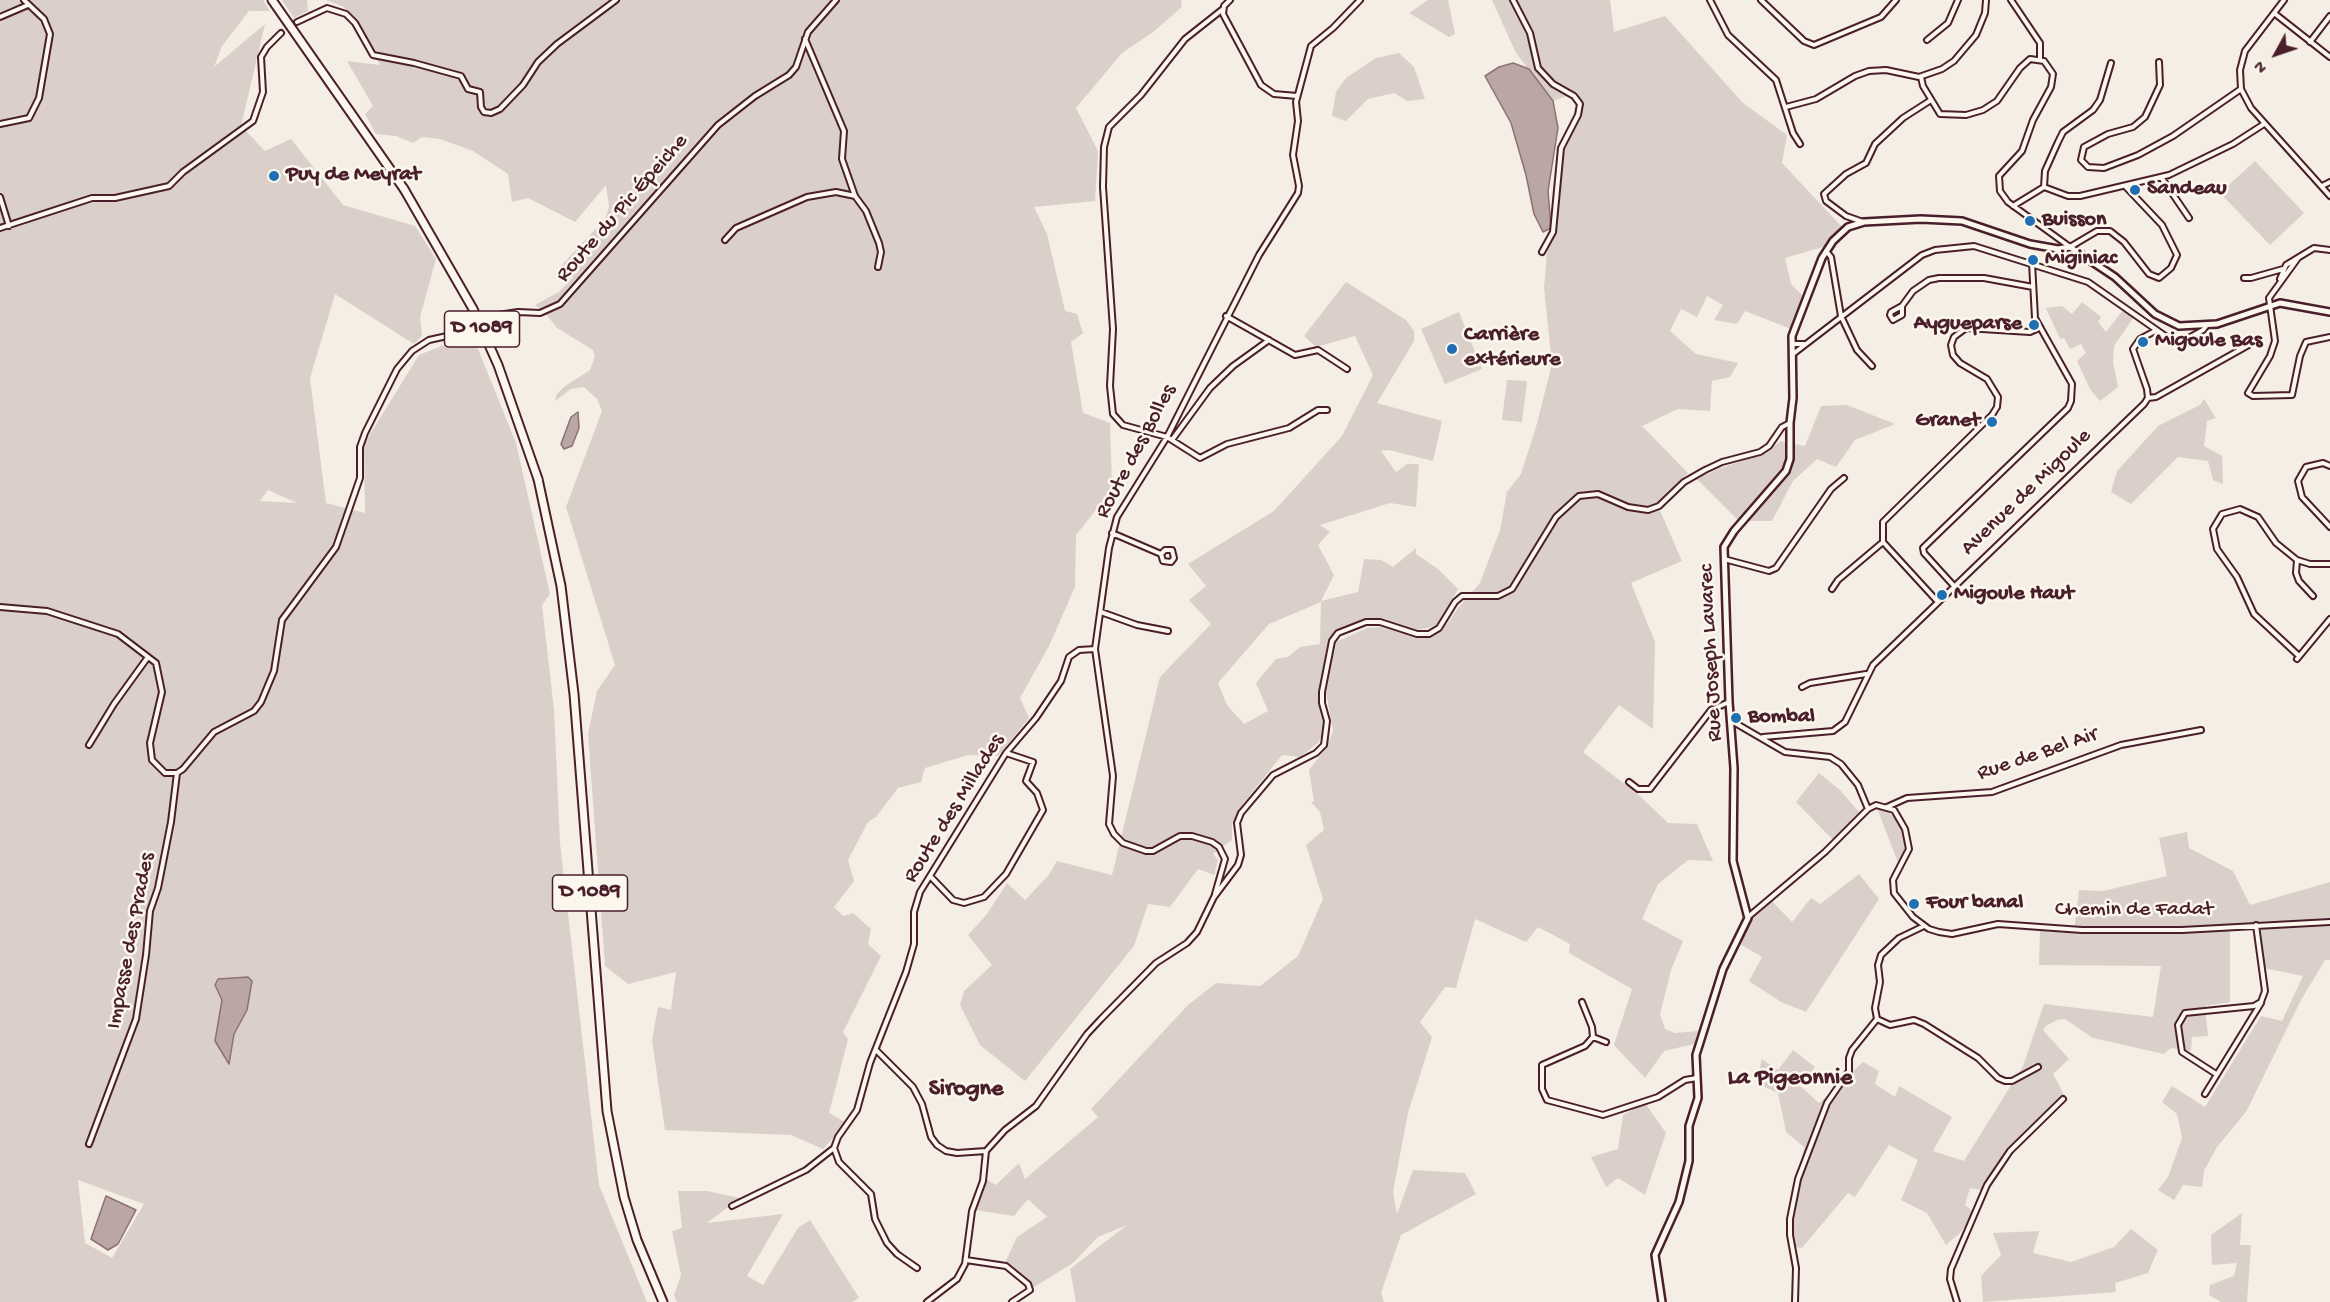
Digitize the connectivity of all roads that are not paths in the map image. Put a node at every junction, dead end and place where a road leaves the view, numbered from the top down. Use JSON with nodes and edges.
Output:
{"nodes":[{"id":1,"x":24,"y":0,"type":"edge"},
{"id":2,"x":272,"y":0,"type":"edge"},
{"id":3,"x":616,"y":0,"type":"edge"},
{"id":4,"x":836,"y":0,"type":"edge"},
{"id":5,"x":1230,"y":0,"type":"edge"},
{"id":6,"x":1360,"y":0,"type":"edge"},
{"id":7,"x":1513,"y":0,"type":"edge"},
{"id":8,"x":1710,"y":0,"type":"edge"},
{"id":9,"x":1761,"y":0,"type":"edge"},
{"id":10,"x":1896,"y":0,"type":"edge"},
{"id":11,"x":1958,"y":0,"type":"edge"},
{"id":12,"x":1986,"y":0,"type":"edge"},
{"id":13,"x":2011,"y":0,"type":"edge"},
{"id":14,"x":2284,"y":0,"type":"edge"},
{"id":15,"x":28,"y":5,"type":"junction"},
{"id":16,"x":1222,"y":9,"type":"junction"},
{"id":17,"x":2274,"y":13,"type":"junction"},
{"id":18,"x":2330,"y":16,"type":"edge"},
{"id":19,"x":0,"y":17,"type":"edge"},
{"id":20,"x":297,"y":22,"type":"tunnel mouth"},
{"id":21,"x":281,"y":33,"type":"tunnel mouth"},
{"id":22,"x":805,"y":39,"type":"junction"},
{"id":23,"x":1927,"y":40,"type":"dead end"},
{"id":24,"x":2310,"y":42,"type":"junction"},
{"id":25,"x":2330,"y":57,"type":"edge"},
{"id":26,"x":2040,"y":59,"type":"junction"},
{"id":27,"x":2159,"y":62,"type":"dead end"},
{"id":28,"x":2110,"y":63,"type":"dead end"},
{"id":29,"x":1920,"y":77,"type":"junction"},
{"id":30,"x":2241,"y":89,"type":"junction"},
{"id":31,"x":1297,"y":96,"type":"junction"},
{"id":32,"x":1931,"y":100,"type":"junction"},
{"id":33,"x":1786,"y":107,"type":"junction"},
{"id":34,"x":0,"y":124,"type":"edge"},
{"id":35,"x":2264,"y":124,"type":"junction"},
{"id":36,"x":1800,"y":144,"type":"dead end"},
{"id":37,"x":2161,"y":177,"type":"junction"},
{"id":38,"x":2330,"y":182,"type":"edge"},
{"id":39,"x":2322,"y":186,"type":"junction"},
{"id":40,"x":2044,"y":187,"type":"junction"},
{"id":41,"x":2126,"y":187,"type":"junction"},
{"id":42,"x":855,"y":196,"type":"junction"},
{"id":43,"x":2330,"y":196,"type":"edge"},
{"id":44,"x":0,"y":197,"type":"edge"},
{"id":45,"x":2013,"y":206,"type":"junction"},
{"id":46,"x":2189,"y":218,"type":"dead end"},
{"id":47,"x":1864,"y":222,"type":"junction"},
{"id":48,"x":9,"y":226,"type":"junction"},
{"id":49,"x":0,"y":228,"type":"edge"},
{"id":50,"x":725,"y":240,"type":"dead end"},
{"id":51,"x":2070,"y":247,"type":"junction"},
{"id":52,"x":2330,"y":250,"type":"edge"},
{"id":53,"x":1826,"y":251,"type":"junction"},
{"id":54,"x":1542,"y":252,"type":"dead end"},
{"id":55,"x":2032,"y":263,"type":"junction"},
{"id":56,"x":878,"y":267,"type":"dead end"},
{"id":57,"x":2286,"y":269,"type":"junction"},
{"id":58,"x":2244,"y":278,"type":"dead end"},
{"id":59,"x":2032,"y":287,"type":"junction"},
{"id":60,"x":2270,"y":304,"type":"junction"},
{"id":61,"x":1902,"y":306,"type":"dead end"},
{"id":62,"x":2330,"y":312,"type":"edge"},
{"id":63,"x":1226,"y":316,"type":"junction"},
{"id":64,"x":1841,"y":316,"type":"junction"},
{"id":65,"x":2207,"y":325,"type":"junction"},
{"id":66,"x":2039,"y":328,"type":"junction"},
{"id":67,"x":2330,"y":330,"type":"edge"},
{"id":68,"x":2155,"y":331,"type":"junction"},
{"id":69,"x":2330,"y":336,"type":"edge"},
{"id":70,"x":1269,"y":340,"type":"junction"},
{"id":71,"x":2254,"y":342,"type":"dead end"},
{"id":72,"x":1791,"y":344,"type":"junction"},
{"id":73,"x":1804,"y":344,"type":"junction"},
{"id":74,"x":1791,"y":357,"type":"junction"},
{"id":75,"x":1872,"y":366,"type":"dead end"},
{"id":76,"x":1347,"y":369,"type":"dead end"},
{"id":77,"x":2148,"y":398,"type":"junction"},
{"id":78,"x":1326,"y":410,"type":"dead end"},
{"id":79,"x":1790,"y":423,"type":"junction"},
{"id":80,"x":1169,"y":438,"type":"junction"},
{"id":81,"x":2330,"y":466,"type":"edge"},
{"id":82,"x":1844,"y":478,"type":"dead end"},
{"id":83,"x":2330,"y":527,"type":"edge"},
{"id":84,"x":1112,"y":533,"type":"junction"},
{"id":85,"x":1882,"y":542,"type":"junction"},
{"id":86,"x":1161,"y":554,"type":"dead end"},
{"id":87,"x":1723,"y":558,"type":"junction"},
{"id":88,"x":2297,"y":560,"type":"junction"},
{"id":89,"x":2330,"y":564,"type":"edge"},
{"id":90,"x":1954,"y":586,"type":"junction"},
{"id":91,"x":1832,"y":589,"type":"dead end"},
{"id":92,"x":2313,"y":596,"type":"dead end"},
{"id":93,"x":1938,"y":602,"type":"junction"},
{"id":94,"x":0,"y":607,"type":"edge"},
{"id":95,"x":1101,"y":612,"type":"junction"},
{"id":96,"x":2330,"y":619,"type":"edge"},
{"id":97,"x":1168,"y":632,"type":"dead end"},
{"id":98,"x":1095,"y":649,"type":"junction"},
{"id":99,"x":148,"y":657,"type":"junction"},
{"id":100,"x":1866,"y":674,"type":"junction"},
{"id":101,"x":1802,"y":687,"type":"dead end"},
{"id":102,"x":1729,"y":702,"type":"junction"},
{"id":103,"x":1730,"y":720,"type":"junction"},
{"id":104,"x":2201,"y":730,"type":"dead end"},
{"id":105,"x":1777,"y":736,"type":"junction"},
{"id":106,"x":1762,"y":737,"type":"junction"},
{"id":107,"x":89,"y":745,"type":"dead end"},
{"id":108,"x":1779,"y":748,"type":"junction"},
{"id":109,"x":1006,"y":753,"type":"junction"},
{"id":110,"x":177,"y":773,"type":"junction"},
{"id":111,"x":1629,"y":782,"type":"dead end"},
{"id":112,"x":1887,"y":807,"type":"junction"},
{"id":113,"x":1868,"y":809,"type":"junction"},
{"id":114,"x":930,"y":875,"type":"junction"},
{"id":115,"x":1215,"y":895,"type":"junction"},
{"id":116,"x":1748,"y":918,"type":"junction"},
{"id":117,"x":2330,"y":922,"type":"edge"},
{"id":118,"x":1924,"y":926,"type":"junction"},
{"id":119,"x":2256,"y":926,"type":"junction"},
{"id":120,"x":1582,"y":1002,"type":"dead end"},
{"id":121,"x":2261,"y":1002,"type":"junction"},
{"id":122,"x":1877,"y":1019,"type":"junction"},
{"id":123,"x":1593,"y":1037,"type":"junction"},
{"id":124,"x":1606,"y":1042,"type":"dead end"},
{"id":125,"x":876,"y":1050,"type":"junction"},
{"id":126,"x":2038,"y":1067,"type":"dead end"},
{"id":127,"x":2216,"y":1074,"type":"junction"},
{"id":128,"x":1697,"y":1078,"type":"junction"},
{"id":129,"x":2205,"y":1094,"type":"dead end"},
{"id":130,"x":2063,"y":1099,"type":"dead end"},
{"id":131,"x":89,"y":1144,"type":"dead end"},
{"id":132,"x":834,"y":1148,"type":"junction"},
{"id":133,"x":986,"y":1151,"type":"junction"},
{"id":134,"x":732,"y":1206,"type":"dead end"},
{"id":135,"x":966,"y":1260,"type":"junction"},
{"id":136,"x":917,"y":1268,"type":"dead end"},
{"id":137,"x":663,"y":1302,"type":"edge"},
{"id":138,"x":927,"y":1302,"type":"edge"},
{"id":139,"x":1012,"y":1302,"type":"edge"},
{"id":140,"x":1662,"y":1302,"type":"edge"},
{"id":141,"x":1796,"y":1302,"type":"edge"},
{"id":142,"x":1957,"y":1302,"type":"edge"}],
"edges":[{"from":1,"to":15,"type":"street"},
{"from":2,"to":137,"type":"highway","number":"D 1089","bridge":true},
{"from":3,"to":20,"type":"street"},
{"from":4,"to":22,"type":"street","name":"Route du Pic Épeiche"},
{"from":5,"to":16,"type":"street"},
{"from":6,"to":31,"type":"street"},
{"from":7,"to":54,"type":"street"},
{"from":8,"to":33,"type":"street"},
{"from":9,"to":10,"type":"street"},
{"from":11,"to":23,"type":"street"},
{"from":12,"to":29,"type":"street"},
{"from":13,"to":26,"type":"street"},
{"from":14,"to":17,"type":"street"},
{"from":15,"to":19,"type":"street"},
{"from":15,"to":34,"type":"street"},
{"from":16,"to":31,"type":"street"},
{"from":16,"to":80,"type":"street"},
{"from":17,"to":24,"type":"street"},
{"from":17,"to":30,"type":"street"},
{"from":18,"to":24,"type":"street"},
{"from":21,"to":48,"type":"street"},
{"from":22,"to":42,"type":"street"},
{"from":22,"to":110,"type":"street","name":"Route du Pic Épeiche"},
{"from":24,"to":25,"type":"street"},
{"from":26,"to":32,"type":"street"},
{"from":26,"to":45,"type":"street"},
{"from":27,"to":30,"type":"street"},
{"from":28,"to":40,"type":"street"},
{"from":29,"to":32,"type":"street"},
{"from":29,"to":33,"type":"street"},
{"from":30,"to":35,"type":"street"},
{"from":31,"to":63,"type":"street","name":"Route des Bolles"},
{"from":32,"to":47,"type":"street"},
{"from":33,"to":36,"type":"street"},
{"from":35,"to":37,"type":"street"},
{"from":35,"to":39,"type":"street"},
{"from":37,"to":41,"type":"street"},
{"from":37,"to":46,"type":"street"},
{"from":38,"to":39,"type":"street"},
{"from":39,"to":43,"type":"street"},
{"from":40,"to":41,"type":"street"},
{"from":40,"to":45,"type":"street"},
{"from":41,"to":51,"type":"street"},
{"from":42,"to":50,"type":"street"},
{"from":42,"to":56,"type":"street"},
{"from":44,"to":48,"type":"street"},
{"from":45,"to":51,"type":"street"},
{"from":47,"to":51,"type":"street"},
{"from":47,"to":53,"type":"street"},
{"from":48,"to":49,"type":"street"},
{"from":51,"to":65,"type":"street"},
{"from":52,"to":57,"type":"street"},
{"from":53,"to":64,"type":"street"},
{"from":53,"to":72,"type":"street","name":"Rue Joseph Lavarec"},
{"from":55,"to":59,"type":"street"},
{"from":55,"to":64,"type":"street"},
{"from":55,"to":68,"type":"street"},
{"from":57,"to":58,"type":"street"},
{"from":57,"to":60,"type":"street"},
{"from":59,"to":61,"type":"street"},
{"from":59,"to":66,"type":"street"},
{"from":60,"to":62,"type":"street"},
{"from":60,"to":65,"type":"street"},
{"from":60,"to":69,"type":"street"},
{"from":63,"to":70,"type":"street"},
{"from":63,"to":80,"type":"street","name":"Route des Bolles"},
{"from":64,"to":73,"type":"street"},
{"from":64,"to":75,"type":"street"},
{"from":65,"to":68,"type":"street"},
{"from":66,"to":85,"type":"street"},
{"from":66,"to":90,"type":"street"},
{"from":67,"to":69,"type":"street"},
{"from":68,"to":77,"type":"street"},
{"from":70,"to":76,"type":"street"},
{"from":70,"to":80,"type":"street"},
{"from":71,"to":77,"type":"street"},
{"from":72,"to":73,"type":"street"},
{"from":72,"to":74,"type":"street","name":"Rue Joseph Lavarec"},
{"from":73,"to":74,"type":"street"},
{"from":74,"to":79,"type":"street","name":"Rue Joseph Lavarec"},
{"from":77,"to":90,"type":"street","name":"Avenue de Migoule"},
{"from":78,"to":80,"type":"street"},
{"from":79,"to":87,"type":"street","name":"Rue Joseph Lavarec"},
{"from":79,"to":115,"type":"street"},
{"from":80,"to":84,"type":"street","name":"Route des Bolles"},
{"from":81,"to":83,"type":"street"},
{"from":82,"to":87,"type":"street"},
{"from":84,"to":86,"type":"street"},
{"from":84,"to":95,"type":"street","name":"Route des Bolles"},
{"from":85,"to":91,"type":"street"},
{"from":85,"to":93,"type":"street"},
{"from":87,"to":102,"type":"street","name":"Rue Joseph Lavarec"},
{"from":88,"to":89,"type":"street"},
{"from":88,"to":92,"type":"street"},
{"from":88,"to":96,"type":"street"},
{"from":90,"to":93,"type":"street","name":"Avenue de Migoule"},
{"from":93,"to":100,"type":"street","name":"Avenue de Migoule"},
{"from":94,"to":99,"type":"street"},
{"from":95,"to":97,"type":"street"},
{"from":95,"to":98,"type":"street","name":"Route des Bolles"},
{"from":98,"to":109,"type":"street","name":"Route des Millades"},
{"from":98,"to":115,"type":"street","name":"Route des Bolles"},
{"from":99,"to":107,"type":"street"},
{"from":99,"to":110,"type":"street"},
{"from":100,"to":101,"type":"street"},
{"from":100,"to":105,"type":"street","name":"Avenue de Migoule"},
{"from":102,"to":103,"type":"street","name":"Rue Joseph Lavarec"},
{"from":102,"to":111,"type":"street"},
{"from":103,"to":106,"type":"street"},
{"from":103,"to":116,"type":"street","name":"Rue Joseph Lavarec"},
{"from":104,"to":112,"type":"street","name":"Rue de Bel Air"},
{"from":105,"to":106,"type":"street","name":"Avenue de Migoule"},
{"from":105,"to":108,"type":"street"},
{"from":106,"to":108,"type":"street"},
{"from":108,"to":113,"type":"street"},
{"from":109,"to":114,"type":"street","name":"Route des Millades"},
{"from":109,"to":114,"type":"street"},
{"from":110,"to":131,"type":"street","name":"Impasse des Prades"},
{"from":112,"to":113,"type":"street"},
{"from":112,"to":118,"type":"street","name":"Chemin de Fadat"},
{"from":113,"to":116,"type":"street"},
{"from":114,"to":125,"type":"street","name":"Route des Millades"},
{"from":115,"to":133,"type":"street"},
{"from":116,"to":128,"type":"street"},
{"from":117,"to":119,"type":"street","name":"Chemin de Fadat"},
{"from":118,"to":119,"type":"street","name":"Chemin de Fadat"},
{"from":118,"to":122,"type":"street"},
{"from":119,"to":121,"type":"street"},
{"from":120,"to":123,"type":"street"},
{"from":121,"to":127,"type":"street"},
{"from":121,"to":127,"type":"street"},
{"from":122,"to":126,"type":"street"},
{"from":122,"to":141,"type":"street"},
{"from":123,"to":124,"type":"street"},
{"from":123,"to":128,"type":"street"},
{"from":125,"to":132,"type":"street","name":"Route des Millades"},
{"from":125,"to":133,"type":"street"},
{"from":127,"to":129,"type":"street"},
{"from":128,"to":140,"type":"street"},
{"from":130,"to":142,"type":"street"},
{"from":132,"to":134,"type":"street"},
{"from":132,"to":136,"type":"street"},
{"from":133,"to":135,"type":"street"},
{"from":135,"to":138,"type":"street"},
{"from":135,"to":139,"type":"street"}]}
